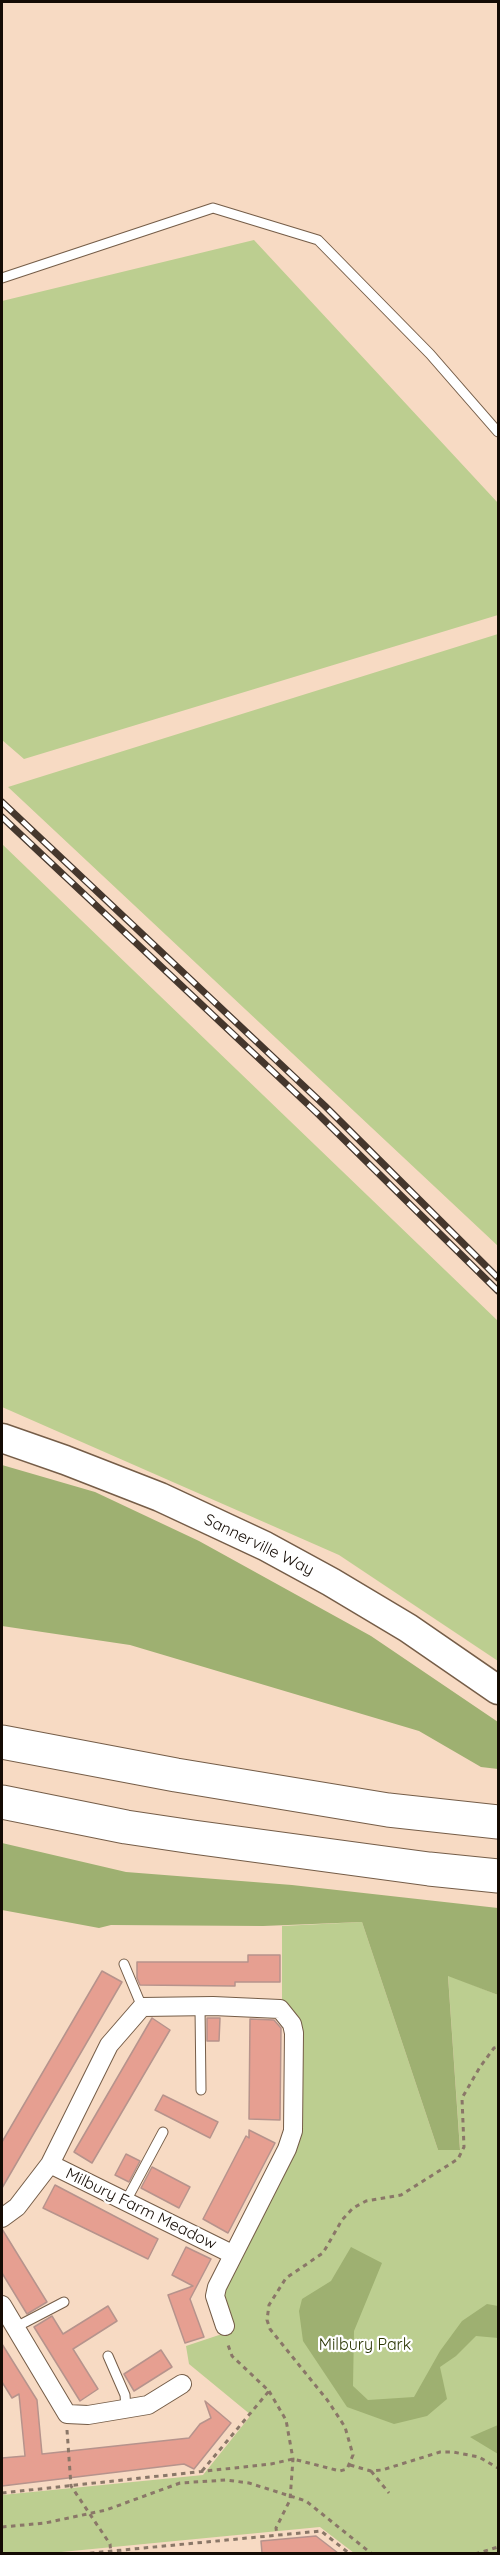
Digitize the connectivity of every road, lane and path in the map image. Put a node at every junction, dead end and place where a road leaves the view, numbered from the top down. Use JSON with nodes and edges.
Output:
{"nodes":[{"id":1,"x":2,"y":278,"type":"edge"},
{"id":2,"x":498,"y":432,"type":"edge"},
{"id":3,"x":2,"y":1438,"type":"edge"},
{"id":4,"x":498,"y":1690,"type":"edge"},
{"id":5,"x":2,"y":1742,"type":"edge"},
{"id":6,"x":2,"y":1802,"type":"edge"},
{"id":7,"x":498,"y":1822,"type":"edge"},
{"id":8,"x":498,"y":1876,"type":"edge"},
{"id":9,"x":124,"y":1964,"type":"dead end"},
{"id":10,"x":141,"y":2007,"type":"junction"},
{"id":11,"x":200,"y":2008,"type":"junction"},
{"id":12,"x":498,"y":2047,"type":"edge"},
{"id":13,"x":201,"y":2090,"type":"dead end"},
{"id":14,"x":163,"y":2132,"type":"dead end"},
{"id":15,"x":50,"y":2163,"type":"junction"},
{"id":16,"x":126,"y":2201,"type":"junction"},
{"id":17,"x":2,"y":2218,"type":"edge"},
{"id":18,"x":232,"y":2254,"type":"junction"},
{"id":19,"x":64,"y":2301,"type":"dead end"},
{"id":20,"x":2,"y":2305,"type":"edge"},
{"id":21,"x":225,"y":2326,"type":"joint"},
{"id":22,"x":16,"y":2327,"type":"junction"},
{"id":23,"x":108,"y":2356,"type":"dead end"},
{"id":24,"x":182,"y":2384,"type":"dead end"},
{"id":25,"x":269,"y":2391,"type":"junction"},
{"id":26,"x":126,"y":2408,"type":"junction"},
{"id":27,"x":67,"y":2414,"type":"junction"},
{"id":28,"x":293,"y":2459,"type":"junction"},
{"id":29,"x":350,"y":2465,"type":"junction"},
{"id":30,"x":498,"y":2468,"type":"edge"},
{"id":31,"x":202,"y":2471,"type":"junction"},
{"id":32,"x":371,"y":2471,"type":"junction"},
{"id":33,"x":71,"y":2486,"type":"junction"},
{"id":34,"x":2,"y":2493,"type":"edge"},
{"id":35,"x":389,"y":2493,"type":"dead end"},
{"id":36,"x":291,"y":2495,"type":"junction"},
{"id":37,"x":90,"y":2514,"type":"junction"},
{"id":38,"x":2,"y":2528,"type":"edge"},
{"id":39,"x":277,"y":2535,"type":"junction"},
{"id":40,"x":498,"y":2547,"type":"edge"},
{"id":41,"x":110,"y":2552,"type":"edge"},
{"id":42,"x":81,"y":2553,"type":"edge"},
{"id":43,"x":350,"y":2553,"type":"edge"},
{"id":44,"x":372,"y":2553,"type":"edge"},
{"id":45,"x":475,"y":2553,"type":"edge"}],
"edges":[{"from":1,"to":2,"type":"lane"},
{"from":3,"to":4,"type":"main road","name":"Sannerville Way"},
{"from":5,"to":7,"type":"highway"},
{"from":6,"to":8,"type":"highway"},
{"from":9,"to":10,"type":"lane"},
{"from":10,"to":11,"type":"street","name":"Milbury Farm Meadow"},
{"from":10,"to":15,"type":"street","name":"Milbury Farm Meadow"},
{"from":11,"to":13,"type":"lane"},
{"from":11,"to":18,"type":"street","name":"Milbury Farm Meadow"},
{"from":12,"to":29,"type":"path"},
{"from":14,"to":16,"type":"lane"},
{"from":15,"to":16,"type":"street","name":"Milbury Farm Meadow"},
{"from":15,"to":17,"type":"street","name":"Milbury Farm Meadow"},
{"from":16,"to":18,"type":"street","name":"Milbury Farm Meadow"},
{"from":18,"to":21,"type":"street","name":"Milbury Farm Meadow"},
{"from":19,"to":22,"type":"lane"},
{"from":20,"to":22,"type":"street"},
{"from":21,"to":25,"type":"path"},
{"from":22,"to":27,"type":"street"},
{"from":23,"to":26,"type":"lane"},
{"from":24,"to":26,"type":"street"},
{"from":25,"to":28,"type":"path"},
{"from":25,"to":31,"type":"path"},
{"from":26,"to":27,"type":"street"},
{"from":27,"to":33,"type":"path"},
{"from":28,"to":29,"type":"path"},
{"from":28,"to":31,"type":"path"},
{"from":28,"to":36,"type":"path"},
{"from":29,"to":32,"type":"path"},
{"from":30,"to":32,"type":"path"},
{"from":31,"to":33,"type":"path"},
{"from":32,"to":35,"type":"path"},
{"from":33,"to":34,"type":"path"},
{"from":33,"to":37,"type":"path"},
{"from":36,"to":37,"type":"path"},
{"from":36,"to":39,"type":"path"},
{"from":36,"to":44,"type":"path"},
{"from":37,"to":38,"type":"path"},
{"from":37,"to":41,"type":"path"},
{"from":39,"to":41,"type":"path"},
{"from":39,"to":43,"type":"path"},
{"from":40,"to":45,"type":"path"},
{"from":41,"to":42,"type":"path"}]}
